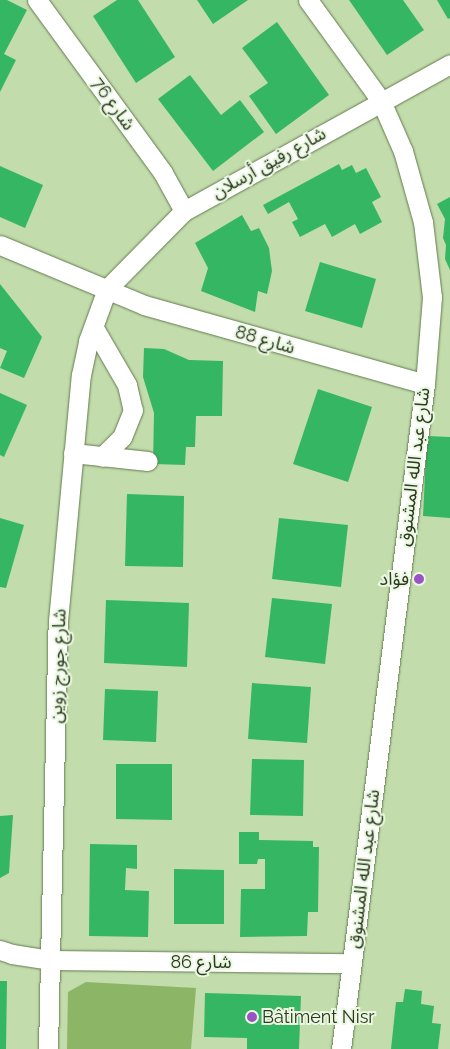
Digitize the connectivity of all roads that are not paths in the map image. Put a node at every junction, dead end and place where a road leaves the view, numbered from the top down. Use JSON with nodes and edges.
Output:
{"nodes":[{"id":1,"x":37,"y":0,"type":"edge"},
{"id":2,"x":308,"y":0,"type":"edge"},
{"id":3,"x":450,"y":64,"type":"edge"},
{"id":4,"x":381,"y":101,"type":"junction"},
{"id":5,"x":184,"y":210,"type":"junction"},
{"id":6,"x":0,"y":245,"type":"edge"},
{"id":7,"x":107,"y":289,"type":"junction"},
{"id":8,"x":94,"y":328,"type":"junction"},
{"id":9,"x":425,"y":384,"type":"junction"},
{"id":10,"x":73,"y":453,"type":"junction"},
{"id":11,"x":102,"y":457,"type":"junction"},
{"id":12,"x":148,"y":461,"type":"dead end"},
{"id":13,"x":0,"y":950,"type":"edge"},
{"id":14,"x":50,"y":960,"type":"junction"},
{"id":15,"x":352,"y":963,"type":"junction"},
{"id":16,"x":48,"y":1049,"type":"edge"},
{"id":17,"x":341,"y":1049,"type":"edge"}],
"edges":[{"from":1,"to":5,"type":"street","name":"شارع 76"},
{"from":2,"to":4,"type":"street","name":"شارع عبد الله المشنوق"},
{"from":3,"to":4,"type":"street","name":"شارع رفيق أرسلان"},
{"from":4,"to":5,"type":"street","name":"شارع رفيق أرسلان"},
{"from":4,"to":9,"type":"street","name":"شارع عبد الله المشنوق"},
{"from":5,"to":7,"type":"street","name":"شارع رفيق أرسلان"},
{"from":6,"to":7,"type":"street","name":"شارع 88"},
{"from":7,"to":8,"type":"street","name":"شارع جورج زوين"},
{"from":7,"to":9,"type":"street","name":"شارع 88"},
{"from":8,"to":10,"type":"street","name":"شارع جورج زوين"},
{"from":8,"to":11,"type":"street"},
{"from":9,"to":15,"type":"street","name":"شارع عبد الله المشنوق"},
{"from":10,"to":11,"type":"street"},
{"from":10,"to":14,"type":"street","name":"شارع جورج زوين"},
{"from":11,"to":12,"type":"street"},
{"from":13,"to":14,"type":"street","name":"شارع 86"},
{"from":14,"to":15,"type":"street","name":"شارع 86"},
{"from":14,"to":16,"type":"street","name":"شارع جورج زوين"},
{"from":15,"to":17,"type":"street","name":"شارع عبد الله المشنوق"}]}
